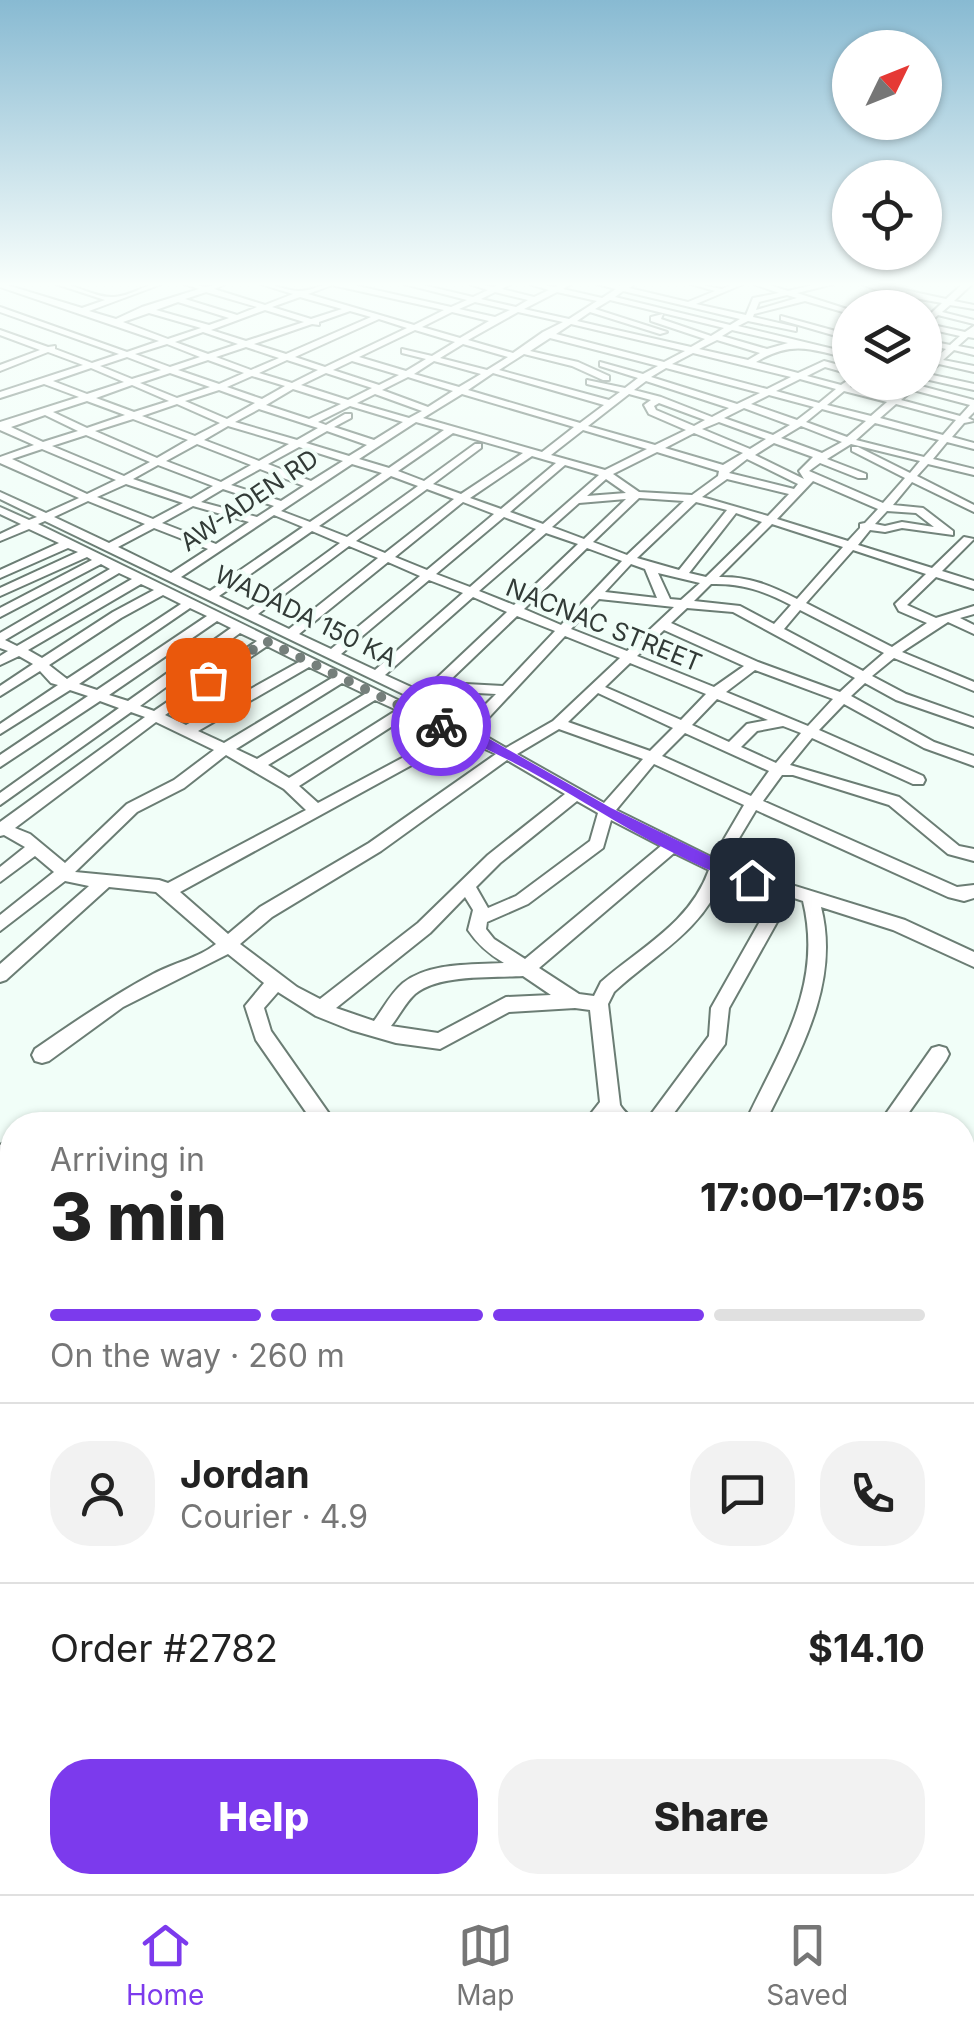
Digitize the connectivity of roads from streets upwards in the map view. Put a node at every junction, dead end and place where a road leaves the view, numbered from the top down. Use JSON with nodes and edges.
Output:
{"nodes":[{"id":1,"x":76,"y":370,"type":"edge"},
{"id":2,"x":105,"y":370,"type":"edge"},
{"id":3,"x":172,"y":370,"type":"edge"},
{"id":4,"x":174,"y":370,"type":"edge"},
{"id":5,"x":244,"y":370,"type":"edge"},
{"id":6,"x":257,"y":370,"type":"edge"},
{"id":7,"x":394,"y":370,"type":"edge"},
{"id":8,"x":413,"y":370,"type":"edge"},
{"id":9,"x":483,"y":370,"type":"edge"},
{"id":10,"x":572,"y":370,"type":"edge"},
{"id":11,"x":630,"y":370,"type":"edge"},
{"id":12,"x":655,"y":370,"type":"edge"},
{"id":13,"x":688,"y":370,"type":"edge"},
{"id":14,"x":773,"y":370,"type":"edge"},
{"id":15,"x":809,"y":370,"type":"edge"},
{"id":16,"x":324,"y":371,"type":"joint"},
{"id":17,"x":489,"y":372,"type":"junction"},
{"id":18,"x":251,"y":373,"type":"junction"},
{"id":19,"x":406,"y":374,"type":"junction"},
{"id":20,"x":648,"y":375,"type":"junction"},
{"id":21,"x":794,"y":377,"type":"junction"},
{"id":22,"x":45,"y":378,"type":"junction"},
{"id":23,"x":942,"y":378,"type":"edge"},
{"id":24,"x":134,"y":382,"type":"junction"},
{"id":25,"x":590,"y":382,"type":"dead end"},
{"id":26,"x":832,"y":384,"type":"edge"},
{"id":27,"x":292,"y":386,"type":"junction"},
{"id":28,"x":974,"y":386,"type":"edge"},
{"id":29,"x":220,"y":387,"type":"junction"},
{"id":30,"x":556,"y":388,"type":"junction"},
{"id":31,"x":632,"y":388,"type":"junction"},
{"id":32,"x":377,"y":389,"type":"junction"},
{"id":33,"x":462,"y":390,"type":"junction"},
{"id":34,"x":765,"y":392,"type":"junction"},
{"id":35,"x":1,"y":394,"type":"edge"},
{"id":36,"x":942,"y":394,"type":"edge"},
{"id":37,"x":89,"y":397,"type":"junction"},
{"id":38,"x":832,"y":398,"type":"edge"},
{"id":39,"x":658,"y":399,"type":"junction"},
{"id":40,"x":887,"y":400,"type":"edge"},
{"id":41,"x":895,"y":400,"type":"edge"},
{"id":42,"x":178,"y":402,"type":"junction"},
{"id":43,"x":893,"y":402,"type":"junction"},
{"id":44,"x":261,"y":404,"type":"junction"},
{"id":45,"x":612,"y":404,"type":"junction"},
{"id":46,"x":974,"y":404,"type":"edge"},
{"id":47,"x":741,"y":406,"type":"junction"},
{"id":48,"x":820,"y":408,"type":"junction"},
{"id":49,"x":527,"y":409,"type":"junction"},
{"id":50,"x":347,"y":410,"type":"junction"},
{"id":51,"x":429,"y":410,"type":"junction"},
{"id":52,"x":46,"y":412,"type":"junction"},
{"id":53,"x":136,"y":415,"type":"junction"},
{"id":54,"x":413,"y":420,"type":"junction"},
{"id":55,"x":717,"y":420,"type":"junction"},
{"id":56,"x":869,"y":421,"type":"junction"},
{"id":57,"x":968,"y":421,"type":"edge"},
{"id":58,"x":229,"y":422,"type":"junction"},
{"id":59,"x":309,"y":422,"type":"junction"},
{"id":60,"x":799,"y":423,"type":"junction"},
{"id":61,"x":1,"y":426,"type":"edge"},
{"id":62,"x":584,"y":426,"type":"junction"},
{"id":63,"x":327,"y":429,"type":"junction"},
{"id":64,"x":452,"y":429,"type":"junction"},
{"id":65,"x":84,"y":430,"type":"junction"},
{"id":66,"x":694,"y":431,"type":"junction"},
{"id":67,"x":939,"y":436,"type":"junction"},
{"id":68,"x":194,"y":440,"type":"junction"},
{"id":69,"x":774,"y":440,"type":"junction"},
{"id":70,"x":847,"y":443,"type":"junction"},
{"id":71,"x":297,"y":444,"type":"junction"},
{"id":72,"x":375,"y":444,"type":"junction"},
{"id":73,"x":39,"y":446,"type":"junction"},
{"id":74,"x":478,"y":446,"type":"dead end"},
{"id":75,"x":974,"y":446,"type":"edge"},
{"id":76,"x":657,"y":447,"type":"junction"},
{"id":77,"x":537,"y":454,"type":"junction"},
{"id":78,"x":750,"y":454,"type":"junction"},
{"id":79,"x":819,"y":457,"type":"junction"},
{"id":80,"x":2,"y":459,"type":"edge"},
{"id":81,"x":160,"y":460,"type":"junction"},
{"id":82,"x":349,"y":460,"type":"junction"},
{"id":83,"x":926,"y":460,"type":"junction"},
{"id":84,"x":563,"y":462,"type":"junction"},
{"id":85,"x":82,"y":466,"type":"junction"},
{"id":86,"x":257,"y":466,"type":"junction"},
{"id":87,"x":390,"y":472,"type":"junction"},
{"id":88,"x":724,"y":472,"type":"junction"},
{"id":89,"x":974,"y":472,"type":"edge"},
{"id":90,"x":606,"y":474,"type":"junction"},
{"id":91,"x":911,"y":476,"type":"junction"},
{"id":92,"x":125,"y":480,"type":"junction"},
{"id":93,"x":51,"y":483,"type":"junction"},
{"id":94,"x":803,"y":484,"type":"junction"},
{"id":95,"x":311,"y":485,"type":"junction"},
{"id":96,"x":425,"y":486,"type":"junction"},
{"id":97,"x":221,"y":487,"type":"junction"},
{"id":98,"x":836,"y":488,"type":"junction"},
{"id":99,"x":0,"y":494,"type":"edge"},
{"id":100,"x":636,"y":495,"type":"junction"},
{"id":101,"x":91,"y":496,"type":"junction"},
{"id":102,"x":692,"y":498,"type":"junction"},
{"id":103,"x":460,"y":499,"type":"junction"},
{"id":104,"x":574,"y":501,"type":"junction"},
{"id":105,"x":16,"y":503,"type":"junction"},
{"id":106,"x":191,"y":504,"type":"junction"},
{"id":107,"x":883,"y":507,"type":"junction"},
{"id":108,"x":278,"y":508,"type":"junction"},
{"id":109,"x":734,"y":509,"type":"junction"},
{"id":110,"x":974,"y":509,"type":"edge"},
{"id":111,"x":0,"y":510,"type":"edge"},
{"id":112,"x":501,"y":513,"type":"junction"},
{"id":113,"x":46,"y":518,"type":"junction"},
{"id":114,"x":772,"y":519,"type":"junction"},
{"id":115,"x":259,"y":521,"type":"junction"},
{"id":116,"x":29,"y":525,"type":"junction"},
{"id":117,"x":154,"y":526,"type":"junction"},
{"id":118,"x":864,"y":526,"type":"junction"},
{"id":119,"x":310,"y":527,"type":"junction"},
{"id":120,"x":542,"y":528,"type":"junction"},
{"id":121,"x":948,"y":533,"type":"junction"},
{"id":122,"x":0,"y":538,"type":"edge"},
{"id":123,"x":971,"y":540,"type":"edge"},
{"id":124,"x":69,"y":543,"type":"junction"},
{"id":125,"x":348,"y":543,"type":"junction"},
{"id":126,"x":584,"y":544,"type":"junction"},
{"id":127,"x":849,"y":544,"type":"junction"},
{"id":128,"x":216,"y":548,"type":"junction"},
{"id":129,"x":88,"y":552,"type":"junction"},
{"id":130,"x":106,"y":554,"type":"junction"},
{"id":131,"x":387,"y":560,"type":"junction"},
{"id":132,"x":630,"y":560,"type":"junction"},
{"id":133,"x":650,"y":567,"type":"junction"},
{"id":134,"x":120,"y":568,"type":"junction"},
{"id":135,"x":932,"y":571,"type":"junction"},
{"id":136,"x":0,"y":574,"type":"edge"},
{"id":137,"x":682,"y":574,"type":"junction"},
{"id":138,"x":426,"y":576,"type":"junction"},
{"id":139,"x":173,"y":578,"type":"junction"},
{"id":140,"x":141,"y":579,"type":"junction"},
{"id":141,"x":708,"y":581,"type":"junction"},
{"id":142,"x":974,"y":585,"type":"edge"},
{"id":143,"x":163,"y":590,"type":"junction"},
{"id":144,"x":0,"y":592,"type":"edge"},
{"id":145,"x":468,"y":594,"type":"junction"},
{"id":146,"x":596,"y":595,"type":"junction"},
{"id":147,"x":212,"y":596,"type":"junction"},
{"id":148,"x":974,"y":597,"type":"edge"},
{"id":149,"x":665,"y":602,"type":"junction"},
{"id":150,"x":686,"y":602,"type":"junction"},
{"id":151,"x":190,"y":603,"type":"junction"},
{"id":152,"x":799,"y":605,"type":"junction"},
{"id":153,"x":974,"y":610,"type":"edge"},
{"id":154,"x":512,"y":612,"type":"junction"},
{"id":155,"x":0,"y":613,"type":"edge"},
{"id":156,"x":249,"y":615,"type":"junction"},
{"id":157,"x":216,"y":616,"type":"junction"},
{"id":158,"x":947,"y":618,"type":"junction"},
{"id":159,"x":662,"y":624,"type":"junction"},
{"id":160,"x":238,"y":628,"type":"junction"},
{"id":161,"x":778,"y":629,"type":"junction"},
{"id":162,"x":974,"y":630,"type":"edge"},
{"id":163,"x":561,"y":632,"type":"junction"},
{"id":164,"x":290,"y":634,"type":"junction"},
{"id":165,"x":0,"y":640,"type":"edge"},
{"id":166,"x":266,"y":641,"type":"junction"},
{"id":167,"x":17,"y":650,"type":"junction"},
{"id":168,"x":892,"y":652,"type":"junction"},
{"id":169,"x":332,"y":655,"type":"junction"},
{"id":170,"x":625,"y":658,"type":"junction"},
{"id":171,"x":0,"y":660,"type":"edge"},
{"id":172,"x":309,"y":662,"type":"junction"},
{"id":173,"x":44,"y":664,"type":"junction"},
{"id":174,"x":753,"y":665,"type":"junction"},
{"id":175,"x":376,"y":675,"type":"junction"},
{"id":176,"x":342,"y":678,"type":"junction"},
{"id":177,"x":864,"y":678,"type":"junction"},
{"id":178,"x":69,"y":685,"type":"junction"},
{"id":179,"x":436,"y":687,"type":"junction"},
{"id":180,"x":595,"y":687,"type":"junction"},
{"id":181,"x":974,"y":687,"type":"edge"},
{"id":182,"x":506,"y":690,"type":"junction"},
{"id":183,"x":0,"y":692,"type":"edge"},
{"id":184,"x":375,"y":694,"type":"junction"},
{"id":185,"x":714,"y":694,"type":"junction"},
{"id":186,"x":98,"y":697,"type":"junction"},
{"id":187,"x":424,"y":698,"type":"junction"},
{"id":188,"x":844,"y":698,"type":"junction"},
{"id":189,"x":129,"y":706,"type":"junction"},
{"id":190,"x":408,"y":710,"type":"junction"},
{"id":191,"x":155,"y":716,"type":"junction"},
{"id":192,"x":781,"y":722,"type":"junction"},
{"id":193,"x":974,"y":723,"type":"edge"},
{"id":194,"x":558,"y":724,"type":"junction"},
{"id":195,"x":683,"y":727,"type":"junction"},
{"id":196,"x":0,"y":730,"type":"edge"},
{"id":197,"x":188,"y":730,"type":"junction"},
{"id":198,"x":811,"y":732,"type":"junction"},
{"id":199,"x":471,"y":734,"type":"junction"},
{"id":200,"x":731,"y":748,"type":"junction"},
{"id":201,"x":226,"y":749,"type":"junction"},
{"id":202,"x":506,"y":754,"type":"junction"},
{"id":203,"x":651,"y":759,"type":"junction"},
{"id":204,"x":974,"y":761,"type":"edge"},
{"id":205,"x":0,"y":762,"type":"edge"},
{"id":206,"x":257,"y":765,"type":"junction"},
{"id":207,"x":780,"y":770,"type":"junction"},
{"id":208,"x":918,"y":780,"type":"dead end"},
{"id":209,"x":289,"y":785,"type":"junction"},
{"id":210,"x":576,"y":794,"type":"junction"},
{"id":211,"x":0,"y":800,"type":"edge"},
{"id":212,"x":752,"y":804,"type":"junction"},
{"id":213,"x":606,"y":811,"type":"junction"},
{"id":214,"x":318,"y":812,"type":"junction"},
{"id":215,"x":1,"y":829,"type":"edge"},
{"id":216,"x":673,"y":845,"type":"junction"},
{"id":217,"x":34,"y":848,"type":"junction"},
{"id":218,"x":974,"y":855,"type":"edge"},
{"id":219,"x":718,"y":868,"type":"junction"},
{"id":220,"x":63,"y":874,"type":"junction"},
{"id":221,"x":0,"y":876,"type":"edge"},
{"id":222,"x":103,"y":883,"type":"junction"},
{"id":223,"x":466,"y":884,"type":"junction"},
{"id":224,"x":974,"y":890,"type":"edge"},
{"id":225,"x":168,"y":891,"type":"junction"},
{"id":226,"x":785,"y":892,"type":"junction"},
{"id":227,"x":812,"y":899,"type":"junction"},
{"id":228,"x":478,"y":919,"type":"junction"},
{"id":229,"x":0,"y":924,"type":"edge"},
{"id":230,"x":228,"y":944,"type":"junction"},
{"id":231,"x":974,"y":960,"type":"edge"},
{"id":232,"x":526,"y":969,"type":"junction"},
{"id":233,"x":0,"y":974,"type":"edge"},
{"id":234,"x":274,"y":984,"type":"junction"},
{"id":235,"x":574,"y":1000,"type":"junction"},
{"id":236,"x":599,"y":1004,"type":"junction"},
{"id":237,"x":321,"y":1009,"type":"junction"},
{"id":238,"x":378,"y":1030,"type":"junction"},
{"id":239,"x":939,"y":1054,"type":"dead end"},
{"id":240,"x":42,"y":1056,"type":"dead end"},
{"id":241,"x":610,"y":1105,"type":"junction"},
{"id":242,"x":319,"y":1112,"type":"edge"},
{"id":243,"x":604,"y":1112,"type":"edge"},
{"id":244,"x":613,"y":1112,"type":"edge"},
{"id":245,"x":662,"y":1112,"type":"edge"},
{"id":246,"x":760,"y":1112,"type":"edge"},
{"id":247,"x":897,"y":1112,"type":"edge"}],
"edges":[{"from":1,"to":22,"type":"street"},
{"from":2,"to":24,"type":"street"},
{"from":3,"to":24,"type":"street"},
{"from":4,"to":29,"type":"street"},
{"from":5,"to":18,"type":"street"},
{"from":6,"to":18,"type":"street"},
{"from":7,"to":19,"type":"street"},
{"from":8,"to":19,"type":"street"},
{"from":9,"to":17,"type":"street"},
{"from":10,"to":31,"type":"street"},
{"from":11,"to":20,"type":"street"},
{"from":12,"to":20,"type":"street"},
{"from":13,"to":34,"type":"street"},
{"from":14,"to":21,"type":"street"},
{"from":15,"to":21,"type":"street"},
{"from":16,"to":27,"type":"street"},
{"from":16,"to":32,"type":"street"},
{"from":17,"to":30,"type":"street"},
{"from":17,"to":33,"type":"street","name":"AW-ADEN RD"},
{"from":18,"to":27,"type":"street"},
{"from":18,"to":29,"type":"street"},
{"from":19,"to":32,"type":"street"},
{"from":19,"to":33,"type":"street"},
{"from":20,"to":31,"type":"street"},
{"from":20,"to":47,"type":"street"},
{"from":21,"to":26,"type":"street"},
{"from":21,"to":34,"type":"street"},
{"from":22,"to":35,"type":"street"},
{"from":22,"to":37,"type":"street"},
{"from":23,"to":28,"type":"street"},
{"from":24,"to":37,"type":"street"},
{"from":24,"to":42,"type":"street"},
{"from":25,"to":31,"type":"street"},
{"from":27,"to":44,"type":"street"},
{"from":27,"to":50,"type":"street"},
{"from":29,"to":42,"type":"street"},
{"from":29,"to":44,"type":"street"},
{"from":30,"to":45,"type":"street"},
{"from":30,"to":49,"type":"street"},
{"from":31,"to":39,"type":"street"},
{"from":31,"to":45,"type":"street"},
{"from":32,"to":50,"type":"street"},
{"from":32,"to":51,"type":"street"},
{"from":33,"to":49,"type":"street"},
{"from":33,"to":51,"type":"street","name":"AW-ADEN RD"},
{"from":34,"to":47,"type":"street"},
{"from":34,"to":48,"type":"street"},
{"from":36,"to":46,"type":"street"},
{"from":37,"to":52,"type":"street"},
{"from":37,"to":53,"type":"street"},
{"from":38,"to":48,"type":"street"},
{"from":39,"to":55,"type":"street"},
{"from":39,"to":66,"type":"street"},
{"from":40,"to":43,"type":"street"},
{"from":41,"to":43,"type":"street"},
{"from":42,"to":53,"type":"street"},
{"from":42,"to":58,"type":"street"},
{"from":43,"to":56,"type":"street"},
{"from":43,"to":57,"type":"street"},
{"from":44,"to":58,"type":"street"},
{"from":44,"to":59,"type":"street"},
{"from":45,"to":62,"type":"street"},
{"from":46,"to":57,"type":"street"},
{"from":47,"to":55,"type":"street"},
{"from":47,"to":60,"type":"street"},
{"from":48,"to":56,"type":"street"},
{"from":48,"to":60,"type":"street"},
{"from":49,"to":62,"type":"street"},
{"from":50,"to":54,"type":"street"},
{"from":50,"to":59,"type":"street"},
{"from":50,"to":63,"type":"street"},
{"from":51,"to":54,"type":"street","name":"AW-ADEN RD"},
{"from":52,"to":61,"type":"street"},
{"from":52,"to":65,"type":"street","name":"NACNAC STREET"},
{"from":53,"to":65,"type":"street"},
{"from":53,"to":68,"type":"street"},
{"from":54,"to":64,"type":"street"},
{"from":54,"to":72,"type":"street","name":"AW-ADEN RD"},
{"from":55,"to":66,"type":"street"},
{"from":55,"to":69,"type":"street"},
{"from":56,"to":67,"type":"street"},
{"from":56,"to":70,"type":"street"},
{"from":57,"to":67,"type":"street"},
{"from":58,"to":68,"type":"street"},
{"from":58,"to":71,"type":"street"},
{"from":59,"to":63,"type":"street"},
{"from":60,"to":69,"type":"street"},
{"from":60,"to":70,"type":"street"},
{"from":61,"to":73,"type":"street"},
{"from":62,"to":76,"type":"street"},
{"from":62,"to":77,"type":"street"},
{"from":63,"to":71,"type":"street"},
{"from":63,"to":72,"type":"street"},
{"from":64,"to":77,"type":"street"},
{"from":64,"to":87,"type":"street"},
{"from":65,"to":73,"type":"street"},
{"from":65,"to":81,"type":"street","name":"NACNAC STREET"},
{"from":66,"to":76,"type":"street"},
{"from":66,"to":78,"type":"street"},
{"from":67,"to":75,"type":"street"},
{"from":67,"to":83,"type":"street"},
{"from":68,"to":81,"type":"street"},
{"from":68,"to":86,"type":"street"},
{"from":69,"to":78,"type":"street"},
{"from":69,"to":79,"type":"street"},
{"from":70,"to":79,"type":"street"},
{"from":70,"to":83,"type":"street"},
{"from":70,"to":91,"type":"street"},
{"from":71,"to":82,"type":"street"},
{"from":71,"to":86,"type":"street"},
{"from":72,"to":82,"type":"street","name":"AW-ADEN RD"},
{"from":73,"to":80,"type":"street"},
{"from":73,"to":85,"type":"street"},
{"from":74,"to":96,"type":"street"},
{"from":76,"to":88,"type":"street"},
{"from":76,"to":90,"type":"street"},
{"from":77,"to":84,"type":"street"},
{"from":77,"to":103,"type":"street"},
{"from":78,"to":88,"type":"street"},
{"from":78,"to":94,"type":"street"},
{"from":79,"to":94,"type":"street"},
{"from":79,"to":98,"type":"street"},
{"from":80,"to":93,"type":"street"},
{"from":81,"to":92,"type":"street"},
{"from":81,"to":97,"type":"street","name":"NACNAC STREET"},
{"from":82,"to":87,"type":"street"},
{"from":82,"to":95,"type":"street","name":"AW-ADEN RD"},
{"from":83,"to":89,"type":"street"},
{"from":83,"to":91,"type":"street"},
{"from":84,"to":90,"type":"street"},
{"from":84,"to":112,"type":"street"},
{"from":85,"to":92,"type":"street"},
{"from":85,"to":93,"type":"street"},
{"from":86,"to":95,"type":"street"},
{"from":86,"to":97,"type":"street"},
{"from":87,"to":96,"type":"street"},
{"from":87,"to":119,"type":"street"},
{"from":88,"to":94,"type":"street"},
{"from":88,"to":102,"type":"street"},
{"from":90,"to":100,"type":"street"},
{"from":90,"to":104,"type":"street"},
{"from":91,"to":107,"type":"street"},
{"from":91,"to":110,"type":"street"},
{"from":92,"to":101,"type":"street"},
{"from":92,"to":106,"type":"street"},
{"from":93,"to":101,"type":"street"},
{"from":93,"to":105,"type":"street"},
{"from":94,"to":98,"type":"street"},
{"from":94,"to":114,"type":"street"},
{"from":95,"to":108,"type":"street","name":"AW-ADEN RD"},
{"from":96,"to":103,"type":"street"},
{"from":96,"to":125,"type":"street"},
{"from":97,"to":106,"type":"street"},
{"from":97,"to":108,"type":"street","name":"NACNAC STREET"},
{"from":98,"to":107,"type":"street"},
{"from":99,"to":105,"type":"street","name":"WADADA 150 KA"},
{"from":100,"to":102,"type":"street"},
{"from":100,"to":104,"type":"street"},
{"from":100,"to":126,"type":"street"},
{"from":101,"to":113,"type":"street"},
{"from":101,"to":117,"type":"street"},
{"from":102,"to":109,"type":"street"},
{"from":102,"to":132,"type":"street"},
{"from":103,"to":112,"type":"street"},
{"from":103,"to":131,"type":"street"},
{"from":104,"to":120,"type":"street"},
{"from":105,"to":113,"type":"street","name":"WADADA 150 KA"},
{"from":106,"to":115,"type":"street"},
{"from":106,"to":117,"type":"street"},
{"from":107,"to":118,"type":"street"},
{"from":107,"to":121,"type":"street"},
{"from":108,"to":115,"type":"street","name":"AW-ADEN RD"},
{"from":108,"to":119,"type":"street","name":"NACNAC STREET"},
{"from":109,"to":114,"type":"street"},
{"from":109,"to":137,"type":"street"},
{"from":111,"to":116,"type":"street","name":"WADADA 150 KA"},
{"from":112,"to":120,"type":"street"},
{"from":112,"to":138,"type":"street"},
{"from":113,"to":116,"type":"street"},
{"from":113,"to":130,"type":"street","name":"WADADA 150 KA"},
{"from":114,"to":127,"type":"street"},
{"from":114,"to":141,"type":"street"},
{"from":115,"to":128,"type":"street","name":"AW-ADEN RD"},
{"from":116,"to":122,"type":"street"},
{"from":116,"to":124,"type":"street","name":"WADADA 150 KA"},
{"from":117,"to":128,"type":"street"},
{"from":117,"to":130,"type":"street"},
{"from":118,"to":121,"type":"street"},
{"from":118,"to":127,"type":"street"},
{"from":119,"to":125,"type":"street","name":"NACNAC STREET"},
{"from":119,"to":147,"type":"street"},
{"from":120,"to":126,"type":"street"},
{"from":120,"to":145,"type":"street"},
{"from":121,"to":123,"type":"street"},
{"from":123,"to":135,"type":"street"},
{"from":124,"to":129,"type":"street","name":"WADADA 150 KA"},
{"from":124,"to":136,"type":"street"},
{"from":125,"to":131,"type":"street","name":"NACNAC STREET"},
{"from":125,"to":156,"type":"street"},
{"from":126,"to":132,"type":"street"},
{"from":126,"to":154,"type":"street"},
{"from":127,"to":135,"type":"street"},
{"from":127,"to":152,"type":"street"},
{"from":128,"to":139,"type":"street","name":"AW-ADEN RD"},
{"from":129,"to":130,"type":"street","name":"WADADA 150 KA"},
{"from":129,"to":144,"type":"street"},
{"from":130,"to":134,"type":"street","name":"WADADA 150 KA"},
{"from":130,"to":139,"type":"street","name":"WADADA 150 KA"},
{"from":130,"to":155,"type":"street"},
{"from":131,"to":138,"type":"street","name":"NACNAC STREET"},
{"from":131,"to":164,"type":"street"},
{"from":132,"to":133,"type":"street"},
{"from":132,"to":146,"type":"street"},
{"from":133,"to":137,"type":"street"},
{"from":133,"to":149,"type":"street"},
{"from":134,"to":140,"type":"street","name":"WADADA 150 KA"},
{"from":134,"to":165,"type":"street"},
{"from":135,"to":142,"type":"street"},
{"from":135,"to":158,"type":"street"},
{"from":137,"to":141,"type":"street"},
{"from":138,"to":145,"type":"street","name":"NACNAC STREET"},
{"from":138,"to":169,"type":"street"},
{"from":139,"to":147,"type":"street","name":"WADADA 150 KA"},
{"from":140,"to":143,"type":"street","name":"WADADA 150 KA"},
{"from":140,"to":167,"type":"street"},
{"from":141,"to":150,"type":"street"},
{"from":141,"to":152,"type":"street"},
{"from":143,"to":151,"type":"street","name":"WADADA 150 KA"},
{"from":143,"to":173,"type":"street"},
{"from":145,"to":154,"type":"street","name":"NACNAC STREET"},
{"from":145,"to":175,"type":"street"},
{"from":146,"to":149,"type":"street"},
{"from":146,"to":163,"type":"street"},
{"from":147,"to":156,"type":"street","name":"WADADA 150 KA"},
{"from":148,"to":158,"type":"street"},
{"from":149,"to":150,"type":"street"},
{"from":150,"to":159,"type":"street"},
{"from":150,"to":161,"type":"street"},
{"from":151,"to":157,"type":"street","name":"WADADA 150 KA"},
{"from":151,"to":178,"type":"street"},
{"from":152,"to":161,"type":"street"},
{"from":152,"to":168,"type":"street"},
{"from":153,"to":158,"type":"street"},
{"from":154,"to":163,"type":"street","name":"NACNAC STREET"},
{"from":154,"to":179,"type":"street"},
{"from":156,"to":164,"type":"street","name":"WADADA 150 KA"},
{"from":157,"to":160,"type":"street","name":"WADADA 150 KA"},
{"from":157,"to":186,"type":"street"},
{"from":158,"to":162,"type":"street"},
{"from":158,"to":168,"type":"street"},
{"from":159,"to":170,"type":"street"},
{"from":159,"to":174,"type":"street"},
{"from":160,"to":166,"type":"street","name":"WADADA 150 KA"},
{"from":160,"to":189,"type":"street"},
{"from":161,"to":177,"type":"street"},
{"from":163,"to":170,"type":"street","name":"NACNAC STREET"},
{"from":163,"to":182,"type":"street"},
{"from":164,"to":169,"type":"street","name":"WADADA 150 KA"},
{"from":165,"to":167,"type":"street"},
{"from":166,"to":172,"type":"street","name":"WADADA 150 KA"},
{"from":166,"to":191,"type":"street"},
{"from":167,"to":171,"type":"street"},
{"from":167,"to":173,"type":"street"},
{"from":168,"to":177,"type":"street"},
{"from":168,"to":181,"type":"street"},
{"from":169,"to":175,"type":"street","name":"WADADA 150 KA"},
{"from":170,"to":180,"type":"street"},
{"from":170,"to":185,"type":"street","name":"NACNAC STREET"},
{"from":172,"to":176,"type":"street","name":"WADADA 150 KA"},
{"from":172,"to":197,"type":"street"},
{"from":173,"to":178,"type":"street"},
{"from":173,"to":183,"type":"street"},
{"from":174,"to":185,"type":"street"},
{"from":174,"to":188,"type":"street"},
{"from":175,"to":187,"type":"street","name":"WADADA 150 KA"},
{"from":176,"to":184,"type":"street","name":"WADADA 150 KA"},
{"from":176,"to":201,"type":"street"},
{"from":177,"to":188,"type":"street"},
{"from":177,"to":193,"type":"street"},
{"from":178,"to":186,"type":"street"},
{"from":178,"to":196,"type":"street"},
{"from":179,"to":182,"type":"street"},
{"from":179,"to":187,"type":"street"},
{"from":180,"to":194,"type":"street"},
{"from":180,"to":195,"type":"street"},
{"from":182,"to":199,"type":"street"},
{"from":184,"to":190,"type":"street","name":"WADADA 150 KA"},
{"from":184,"to":206,"type":"street"},
{"from":185,"to":192,"type":"street","name":"NACNAC STREET"},
{"from":185,"to":195,"type":"street"},
{"from":186,"to":189,"type":"street"},
{"from":186,"to":205,"type":"street"},
{"from":187,"to":199,"type":"street","name":"WADADA 150 KA"},
{"from":188,"to":198,"type":"street"},
{"from":188,"to":204,"type":"street"},
{"from":189,"to":191,"type":"street"},
{"from":189,"to":211,"type":"street"},
{"from":190,"to":199,"type":"street","name":"WADADA 150 KA"},
{"from":190,"to":209,"type":"street"},
{"from":191,"to":197,"type":"street"},
{"from":191,"to":215,"type":"street"},
{"from":192,"to":198,"type":"street","name":"NACNAC STREET"},
{"from":192,"to":200,"type":"street"},
{"from":194,"to":202,"type":"street"},
{"from":194,"to":203,"type":"street"},
{"from":195,"to":200,"type":"street"},
{"from":195,"to":203,"type":"street"},
{"from":197,"to":201,"type":"street"},
{"from":198,"to":207,"type":"street"},
{"from":198,"to":208,"type":"street","name":"NACNAC STREET"},
{"from":199,"to":202,"type":"street"},
{"from":199,"to":214,"type":"street"},
{"from":200,"to":207,"type":"street"},
{"from":201,"to":206,"type":"street"},
{"from":201,"to":220,"type":"street"},
{"from":202,"to":210,"type":"street"},
{"from":202,"to":230,"type":"street"},
{"from":203,"to":212,"type":"street"},
{"from":203,"to":213,"type":"street"},
{"from":206,"to":209,"type":"street"},
{"from":207,"to":212,"type":"street"},
{"from":207,"to":218,"type":"street"},
{"from":209,"to":214,"type":"street"},
{"from":210,"to":213,"type":"street"},
{"from":210,"to":223,"type":"street"},
{"from":212,"to":219,"type":"street"},
{"from":212,"to":224,"type":"street"},
{"from":213,"to":216,"type":"street"},
{"from":213,"to":228,"type":"street"},
{"from":214,"to":225,"type":"street"},
{"from":215,"to":217,"type":"street"},
{"from":216,"to":219,"type":"street"},
{"from":216,"to":232,"type":"street"},
{"from":217,"to":220,"type":"street"},
{"from":217,"to":221,"type":"street"},
{"from":219,"to":226,"type":"street"},
{"from":219,"to":236,"type":"street"},
{"from":220,"to":222,"type":"street"},
{"from":220,"to":229,"type":"street"},
{"from":222,"to":225,"type":"street"},
{"from":222,"to":233,"type":"street"},
{"from":223,"to":228,"type":"street"},
{"from":223,"to":237,"type":"street"},
{"from":225,"to":230,"type":"street"},
{"from":226,"to":227,"type":"street"},
{"from":226,"to":245,"type":"street"},
{"from":227,"to":231,"type":"street"},
{"from":227,"to":246,"type":"street"},
{"from":228,"to":232,"type":"street"},
{"from":230,"to":234,"type":"street"},
{"from":230,"to":240,"type":"street"},
{"from":232,"to":235,"type":"street"},
{"from":232,"to":238,"type":"street"},
{"from":234,"to":237,"type":"street"},
{"from":234,"to":242,"type":"street"},
{"from":235,"to":236,"type":"street"},
{"from":235,"to":238,"type":"street"},
{"from":236,"to":241,"type":"street"},
{"from":237,"to":238,"type":"street"},
{"from":239,"to":247,"type":"street"},
{"from":241,"to":243,"type":"street"},
{"from":241,"to":244,"type":"street"}]}
